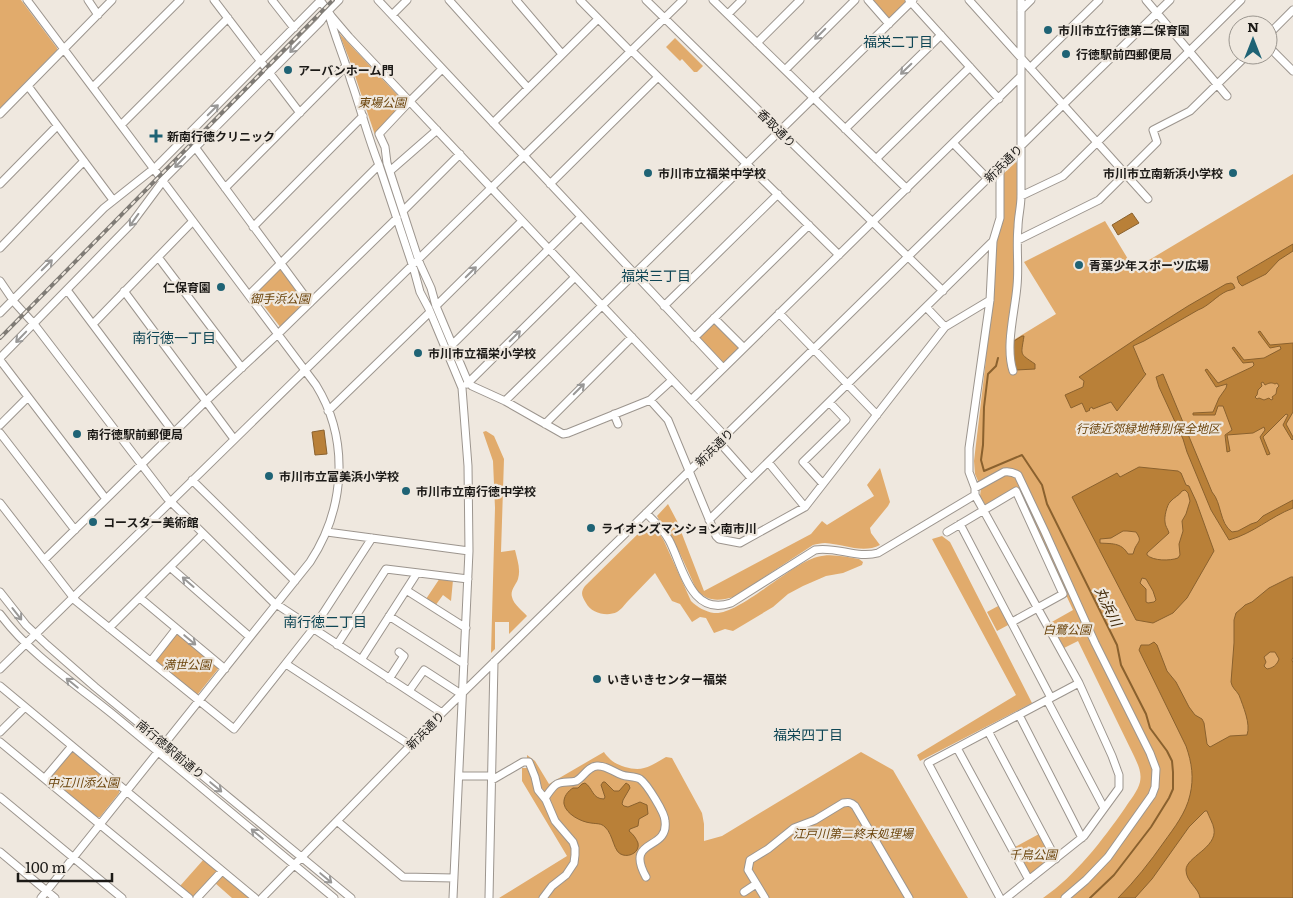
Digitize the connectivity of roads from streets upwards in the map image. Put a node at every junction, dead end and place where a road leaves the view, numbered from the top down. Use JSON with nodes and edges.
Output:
{"nodes":[{"id":1,"x":27,"y":0,"type":"edge"},
{"id":2,"x":88,"y":0,"type":"edge"},
{"id":3,"x":112,"y":0,"type":"edge"},
{"id":4,"x":180,"y":0,"type":"edge"},
{"id":5,"x":214,"y":0,"type":"edge"},
{"id":6,"x":272,"y":0,"type":"edge"},
{"id":7,"x":320,"y":0,"type":"edge"},
{"id":8,"x":339,"y":0,"type":"edge"},
{"id":9,"x":378,"y":0,"type":"edge"},
{"id":10,"x":407,"y":0,"type":"edge"},
{"id":11,"x":449,"y":0,"type":"edge"},
{"id":12,"x":516,"y":0,"type":"edge"},
{"id":13,"x":580,"y":0,"type":"edge"},
{"id":14,"x":646,"y":0,"type":"edge"},
{"id":15,"x":683,"y":0,"type":"edge"},
{"id":16,"x":713,"y":0,"type":"edge"},
{"id":17,"x":742,"y":0,"type":"edge"},
{"id":18,"x":800,"y":0,"type":"edge"},
{"id":19,"x":855,"y":0,"type":"edge"},
{"id":20,"x":868,"y":0,"type":"edge"},
{"id":21,"x":1021,"y":0,"type":"edge"},
{"id":22,"x":1031,"y":0,"type":"edge"},
{"id":23,"x":1099,"y":0,"type":"edge"},
{"id":24,"x":1146,"y":0,"type":"edge"},
{"id":25,"x":1170,"y":0,"type":"edge"},
{"id":26,"x":1241,"y":0,"type":"edge"},
{"id":27,"x":911,"y":1,"type":"edge"},
{"id":28,"x":972,"y":1,"type":"edge"},
{"id":29,"x":1021,"y":10,"type":"junction"},
{"id":30,"x":1293,"y":10,"type":"edge"},
{"id":31,"x":328,"y":11,"type":"junction"},
{"id":32,"x":1157,"y":13,"type":"junction"},
{"id":33,"x":98,"y":14,"type":"junction"},
{"id":34,"x":728,"y":14,"type":"junction"},
{"id":35,"x":392,"y":15,"type":"junction"},
{"id":36,"x":228,"y":18,"type":"junction"},
{"id":37,"x":664,"y":18,"type":"junction"},
{"id":38,"x":598,"y":19,"type":"junction"},
{"id":39,"x":889,"y":24,"type":"junction"},
{"id":40,"x":1278,"y":25,"type":"edge"},
{"id":41,"x":294,"y":28,"type":"junction"},
{"id":42,"x":941,"y":35,"type":"junction"},
{"id":43,"x":757,"y":42,"type":"junction"},
{"id":44,"x":64,"y":49,"type":"junction"},
{"id":45,"x":631,"y":51,"type":"junction"},
{"id":46,"x":1190,"y":51,"type":"junction"},
{"id":47,"x":562,"y":54,"type":"junction"},
{"id":48,"x":1278,"y":56,"type":"edge"},
{"id":49,"x":1020,"y":57,"type":"junction"},
{"id":50,"x":261,"y":62,"type":"junction"},
{"id":51,"x":1237,"y":65,"type":"edge"},
{"id":52,"x":346,"y":66,"type":"junction"},
{"id":53,"x":970,"y":67,"type":"junction"},
{"id":54,"x":1030,"y":68,"type":"junction"},
{"id":55,"x":442,"y":69,"type":"junction"},
{"id":56,"x":785,"y":70,"type":"junction"},
{"id":57,"x":1293,"y":71,"type":"edge"},
{"id":58,"x":269,"y":74,"type":"junction"},
{"id":59,"x":658,"y":77,"type":"junction"},
{"id":60,"x":1020,"y":77,"type":"junction"},
{"id":61,"x":1217,"y":84,"type":"junction"},
{"id":62,"x":28,"y":86,"type":"junction"},
{"id":63,"x":92,"y":87,"type":"junction"},
{"id":64,"x":528,"y":88,"type":"junction"},
{"id":65,"x":1227,"y":96,"type":"dead end"},
{"id":66,"x":814,"y":98,"type":"junction"},
{"id":67,"x":999,"y":99,"type":"junction"},
{"id":68,"x":410,"y":101,"type":"junction"},
{"id":69,"x":1063,"y":104,"type":"junction"},
{"id":70,"x":300,"y":113,"type":"junction"},
{"id":71,"x":0,"y":114,"type":"edge"},
{"id":72,"x":363,"y":116,"type":"junction"},
{"id":73,"x":493,"y":123,"type":"junction"},
{"id":74,"x":121,"y":125,"type":"junction"},
{"id":75,"x":58,"y":126,"type":"junction"},
{"id":76,"x":845,"y":128,"type":"junction"},
{"id":77,"x":437,"y":130,"type":"junction"},
{"id":78,"x":780,"y":131,"type":"junction"},
{"id":79,"x":1098,"y":142,"type":"junction"},
{"id":80,"x":953,"y":143,"type":"junction"},
{"id":81,"x":1021,"y":146,"type":"junction"},
{"id":82,"x":195,"y":147,"type":"junction"},
{"id":83,"x":460,"y":154,"type":"junction"},
{"id":84,"x":524,"y":156,"type":"junction"},
{"id":85,"x":876,"y":159,"type":"junction"},
{"id":86,"x":84,"y":161,"type":"junction"},
{"id":87,"x":747,"y":164,"type":"junction"},
{"id":88,"x":380,"y":165,"type":"junction"},
{"id":89,"x":1000,"y":166,"type":"junction"},
{"id":90,"x":154,"y":169,"type":"junction"},
{"id":91,"x":390,"y":171,"type":"junction"},
{"id":92,"x":1126,"y":173,"type":"junction"},
{"id":93,"x":987,"y":178,"type":"junction"},
{"id":94,"x":163,"y":181,"type":"junction"},
{"id":95,"x":0,"y":184,"type":"edge"},
{"id":96,"x":550,"y":184,"type":"junction"},
{"id":97,"x":225,"y":188,"type":"junction"},
{"id":98,"x":491,"y":188,"type":"junction"},
{"id":99,"x":906,"y":189,"type":"junction"},
{"id":100,"x":778,"y":194,"type":"junction"},
{"id":101,"x":1021,"y":196,"type":"junction"},
{"id":102,"x":1148,"y":199,"type":"dead end"},
{"id":103,"x":113,"y":200,"type":"junction"},
{"id":104,"x":403,"y":211,"type":"junction"},
{"id":105,"x":581,"y":217,"type":"junction"},
{"id":106,"x":397,"y":218,"type":"junction"},
{"id":107,"x":193,"y":221,"type":"junction"},
{"id":108,"x":522,"y":221,"type":"junction"},
{"id":109,"x":872,"y":222,"type":"junction"},
{"id":110,"x":809,"y":225,"type":"junction"},
{"id":111,"x":253,"y":227,"type":"junction"},
{"id":112,"x":1018,"y":240,"type":"junction"},
{"id":113,"x":993,"y":241,"type":"junction"},
{"id":114,"x":0,"y":248,"type":"edge"},
{"id":115,"x":549,"y":249,"type":"junction"},
{"id":116,"x":839,"y":255,"type":"junction"},
{"id":117,"x":158,"y":257,"type":"junction"},
{"id":118,"x":907,"y":257,"type":"junction"},
{"id":119,"x":419,"y":258,"type":"junction"},
{"id":120,"x":280,"y":263,"type":"junction"},
{"id":121,"x":412,"y":265,"type":"junction"},
{"id":122,"x":634,"y":274,"type":"junction"},
{"id":123,"x":575,"y":277,"type":"junction"},
{"id":124,"x":0,"y":281,"type":"edge"},
{"id":125,"x":67,"y":290,"type":"junction"},
{"id":126,"x":124,"y":291,"type":"junction"},
{"id":127,"x":943,"y":291,"type":"junction"},
{"id":128,"x":248,"y":295,"type":"junction"},
{"id":129,"x":13,"y":300,"type":"junction"},
{"id":130,"x":990,"y":300,"type":"junction"},
{"id":131,"x":310,"y":303,"type":"junction"},
{"id":132,"x":602,"y":306,"type":"junction"},
{"id":133,"x":664,"y":306,"type":"junction"},
{"id":134,"x":926,"y":307,"type":"junction"},
{"id":135,"x":433,"y":309,"type":"junction"},
{"id":136,"x":0,"y":313,"type":"edge"},
{"id":137,"x":779,"y":313,"type":"junction"},
{"id":138,"x":714,"y":318,"type":"junction"},
{"id":139,"x":34,"y":324,"type":"junction"},
{"id":140,"x":93,"y":324,"type":"junction"},
{"id":141,"x":946,"y":326,"type":"junction"},
{"id":142,"x":278,"y":334,"type":"junction"},
{"id":143,"x":632,"y":337,"type":"junction"},
{"id":144,"x":694,"y":338,"type":"junction"},
{"id":145,"x":452,"y":345,"type":"junction"},
{"id":146,"x":744,"y":348,"type":"junction"},
{"id":147,"x":814,"y":349,"type":"junction"},
{"id":148,"x":0,"y":359,"type":"edge"},
{"id":149,"x":242,"y":368,"type":"junction"},
{"id":150,"x":723,"y":368,"type":"junction"},
{"id":151,"x":305,"y":370,"type":"junction"},
{"id":152,"x":1013,"y":371,"type":"dead end"},
{"id":153,"x":672,"y":380,"type":"junction"},
{"id":154,"x":468,"y":382,"type":"junction"},
{"id":155,"x":847,"y":384,"type":"junction"},
{"id":156,"x":462,"y":388,"type":"junction"},
{"id":157,"x":28,"y":396,"type":"junction"},
{"id":158,"x":650,"y":400,"type":"junction"},
{"id":159,"x":690,"y":400,"type":"junction"},
{"id":160,"x":206,"y":401,"type":"junction"},
{"id":161,"x":506,"y":401,"type":"junction"},
{"id":162,"x":829,"y":402,"type":"junction"},
{"id":163,"x":328,"y":411,"type":"junction"},
{"id":164,"x":614,"y":414,"type":"junction"},
{"id":165,"x":877,"y":415,"type":"junction"},
{"id":166,"x":544,"y":424,"type":"junction"},
{"id":167,"x":618,"y":424,"type":"dead end"},
{"id":168,"x":0,"y":425,"type":"edge"},
{"id":169,"x":0,"y":433,"type":"edge"},
{"id":170,"x":174,"y":433,"type":"junction"},
{"id":171,"x":725,"y":436,"type":"junction"},
{"id":172,"x":234,"y":439,"type":"junction"},
{"id":173,"x":719,"y":442,"type":"junction"},
{"id":174,"x":768,"y":462,"type":"junction"},
{"id":175,"x":142,"y":464,"type":"junction"},
{"id":176,"x":688,"y":471,"type":"junction"},
{"id":177,"x":751,"y":478,"type":"junction"},
{"id":178,"x":192,"y":480,"type":"junction"},
{"id":179,"x":823,"y":484,"type":"junction"},
{"id":180,"x":975,"y":491,"type":"junction"},
{"id":181,"x":106,"y":500,"type":"junction"},
{"id":182,"x":170,"y":502,"type":"junction"},
{"id":183,"x":0,"y":503,"type":"edge"},
{"id":184,"x":805,"y":507,"type":"junction"},
{"id":185,"x":984,"y":510,"type":"junction"},
{"id":186,"x":646,"y":513,"type":"junction"},
{"id":187,"x":709,"y":520,"type":"junction"},
{"id":188,"x":960,"y":524,"type":"junction"},
{"id":189,"x":74,"y":530,"type":"junction"},
{"id":190,"x":327,"y":532,"type":"junction"},
{"id":191,"x":947,"y":532,"type":"dead end"},
{"id":192,"x":203,"y":534,"type":"junction"},
{"id":193,"x":372,"y":538,"type":"junction"},
{"id":194,"x":469,"y":551,"type":"junction"},
{"id":195,"x":44,"y":560,"type":"junction"},
{"id":196,"x":170,"y":567,"type":"junction"},
{"id":197,"x":417,"y":573,"type":"junction"},
{"id":198,"x":468,"y":579,"type":"junction"},
{"id":199,"x":295,"y":581,"type":"junction"},
{"id":200,"x":406,"y":590,"type":"junction"},
{"id":201,"x":0,"y":592,"type":"edge"},
{"id":202,"x":72,"y":598,"type":"junction"},
{"id":203,"x":140,"y":598,"type":"junction"},
{"id":204,"x":276,"y":605,"type":"junction"},
{"id":205,"x":1038,"y":608,"type":"junction"},
{"id":206,"x":0,"y":614,"type":"edge"},
{"id":207,"x":389,"y":616,"type":"junction"},
{"id":208,"x":1012,"y":622,"type":"junction"},
{"id":209,"x":109,"y":628,"type":"junction"},
{"id":210,"x":176,"y":628,"type":"junction"},
{"id":211,"x":466,"y":628,"type":"junction"},
{"id":212,"x":313,"y":629,"type":"junction"},
{"id":213,"x":35,"y":634,"type":"junction"},
{"id":214,"x":250,"y":637,"type":"junction"},
{"id":215,"x":25,"y":644,"type":"junction"},
{"id":216,"x":337,"y":645,"type":"junction"},
{"id":217,"x":399,"y":652,"type":"dead end"},
{"id":218,"x":361,"y":660,"type":"junction"},
{"id":219,"x":151,"y":661,"type":"junction"},
{"id":220,"x":494,"y":662,"type":"junction"},
{"id":221,"x":286,"y":664,"type":"junction"},
{"id":222,"x":464,"y":664,"type":"junction"},
{"id":223,"x":0,"y":669,"type":"edge"},
{"id":224,"x":225,"y":669,"type":"junction"},
{"id":225,"x":389,"y":679,"type":"junction"},
{"id":226,"x":1079,"y":683,"type":"junction"},
{"id":227,"x":0,"y":686,"type":"edge"},
{"id":228,"x":409,"y":691,"type":"junction"},
{"id":229,"x":462,"y":693,"type":"junction"},
{"id":230,"x":1049,"y":699,"type":"junction"},
{"id":231,"x":200,"y":701,"type":"junction"},
{"id":232,"x":25,"y":707,"type":"junction"},
{"id":233,"x":442,"y":713,"type":"junction"},
{"id":234,"x":1019,"y":715,"type":"junction"},
{"id":235,"x":988,"y":731,"type":"junction"},
{"id":236,"x":0,"y":732,"type":"edge"},
{"id":237,"x":0,"y":742,"type":"edge"},
{"id":238,"x":165,"y":744,"type":"junction"},
{"id":239,"x":410,"y":745,"type":"junction"},
{"id":240,"x":72,"y":746,"type":"junction"},
{"id":241,"x":958,"y":748,"type":"junction"},
{"id":242,"x":158,"y":752,"type":"junction"},
{"id":243,"x":459,"y":776,"type":"junction"},
{"id":244,"x":44,"y":778,"type":"junction"},
{"id":245,"x":492,"y":778,"type":"junction"},
{"id":246,"x":127,"y":791,"type":"junction"},
{"id":247,"x":0,"y":797,"type":"edge"},
{"id":248,"x":544,"y":798,"type":"junction"},
{"id":249,"x":1104,"y":808,"type":"junction"},
{"id":250,"x":337,"y":821,"type":"junction"},
{"id":251,"x":100,"y":824,"type":"junction"},
{"id":252,"x":1082,"y":838,"type":"junction"},
{"id":253,"x":0,"y":852,"type":"edge"},
{"id":254,"x":74,"y":858,"type":"junction"},
{"id":255,"x":301,"y":858,"type":"junction"},
{"id":256,"x":1056,"y":860,"type":"junction"},
{"id":257,"x":294,"y":865,"type":"junction"},
{"id":258,"x":222,"y":871,"type":"junction"},
{"id":259,"x":646,"y":877,"type":"dead end"},
{"id":260,"x":454,"y":878,"type":"junction"},
{"id":261,"x":1029,"y":880,"type":"junction"},
{"id":262,"x":756,"y":884,"type":"junction"},
{"id":263,"x":47,"y":891,"type":"junction"},
{"id":264,"x":744,"y":892,"type":"dead end"},
{"id":265,"x":41,"y":898,"type":"edge"},
{"id":266,"x":55,"y":898,"type":"edge"},
{"id":267,"x":122,"y":898,"type":"edge"},
{"id":268,"x":188,"y":898,"type":"edge"},
{"id":269,"x":197,"y":898,"type":"edge"},
{"id":270,"x":254,"y":898,"type":"edge"},
{"id":271,"x":262,"y":898,"type":"edge"},
{"id":272,"x":334,"y":898,"type":"edge"},
{"id":273,"x":351,"y":898,"type":"edge"},
{"id":274,"x":453,"y":898,"type":"edge"},
{"id":275,"x":489,"y":898,"type":"edge"},
{"id":276,"x":543,"y":898,"type":"edge"},
{"id":277,"x":765,"y":898,"type":"edge"},
{"id":278,"x":908,"y":898,"type":"edge"},
{"id":279,"x":1000,"y":898,"type":"edge"},
{"id":280,"x":1006,"y":898,"type":"edge"},
{"id":281,"x":1065,"y":898,"type":"edge"}],
"edges":[{"from":1,"to":44,"type":"street"},
{"from":2,"to":33,"type":"street"},
{"from":3,"to":33,"type":"street"},
{"from":4,"to":63,"type":"street"},
{"from":5,"to":36,"type":"street"},
{"from":6,"to":41,"type":"street"},
{"from":7,"to":31,"type":"street"},
{"from":7,"to":41,"type":"street"},
{"from":8,"to":31,"type":"street"},
{"from":9,"to":35,"type":"street"},
{"from":10,"to":35,"type":"street"},
{"from":11,"to":64,"type":"street"},
{"from":12,"to":47,"type":"street"},
{"from":13,"to":38,"type":"street"},
{"from":14,"to":37,"type":"street","name":"香取通り"},
{"from":15,"to":37,"type":"street"},
{"from":16,"to":34,"type":"street"},
{"from":17,"to":34,"type":"street"},
{"from":18,"to":43,"type":"street"},
{"from":19,"to":56,"type":"street","one_way":true},
{"from":20,"to":39,"type":"street"},
{"from":21,"to":29,"type":"street"},
{"from":22,"to":29,"type":"street"},
{"from":23,"to":54,"type":"street"},
{"from":24,"to":32,"type":"street"},
{"from":25,"to":32,"type":"street","name":"新浜通り"},
{"from":26,"to":46,"type":"street"},
{"from":27,"to":39,"type":"street"},
{"from":27,"to":42,"type":"street"},
{"from":28,"to":49,"type":"street"},
{"from":29,"to":49,"type":"street"},
{"from":30,"to":40,"type":"street"},
{"from":31,"to":52,"type":"street"},
{"from":31,"to":58,"type":"street","one_way":true},
{"from":31,"to":68,"type":"street"},
{"from":32,"to":46,"type":"street"},
{"from":32,"to":69,"type":"street","name":"新浜通り"},
{"from":33,"to":44,"type":"street"},
{"from":34,"to":43,"type":"street"},
{"from":35,"to":55,"type":"street"},
{"from":36,"to":50,"type":"street"},
{"from":36,"to":74,"type":"street"},
{"from":37,"to":45,"type":"street"},
{"from":37,"to":78,"type":"street","name":"香取通り"},
{"from":38,"to":45,"type":"street"},
{"from":38,"to":47,"type":"street"},
{"from":39,"to":66,"type":"street"},
{"from":41,"to":50,"type":"street"},
{"from":42,"to":53,"type":"street"},
{"from":42,"to":76,"type":"street","one_way":true},
{"from":43,"to":56,"type":"street"},
{"from":44,"to":62,"type":"street"},
{"from":44,"to":63,"type":"street"},
{"from":45,"to":59,"type":"street"},
{"from":45,"to":84,"type":"street"},
{"from":46,"to":61,"type":"street"},
{"from":46,"to":79,"type":"street"},
{"from":47,"to":64,"type":"street"},
{"from":48,"to":57,"type":"street"},
{"from":49,"to":54,"type":"street"},
{"from":49,"to":60,"type":"street"},
{"from":50,"to":58,"type":"street"},
{"from":90,"to":50,"type":"street","one_way":true},
{"from":51,"to":61,"type":"street"},
{"from":52,"to":70,"type":"street"},
{"from":52,"to":72,"type":"street"},
{"from":53,"to":67,"type":"street"},
{"from":53,"to":85,"type":"street"},
{"from":54,"to":69,"type":"street"},
{"from":55,"to":68,"type":"street"},
{"from":55,"to":73,"type":"street"},
{"from":56,"to":66,"type":"street"},
{"from":58,"to":70,"type":"street"},
{"from":58,"to":82,"type":"street"},
{"from":59,"to":87,"type":"street"},
{"from":59,"to":96,"type":"street"},
{"from":60,"to":67,"type":"street"},
{"from":60,"to":81,"type":"street"},
{"from":61,"to":65,"type":"street"},
{"from":61,"to":92,"type":"street"},
{"from":62,"to":71,"type":"street"},
{"from":62,"to":75,"type":"street"},
{"from":63,"to":74,"type":"street"},
{"from":64,"to":73,"type":"street"},
{"from":66,"to":76,"type":"street"},
{"from":66,"to":78,"type":"street"},
{"from":67,"to":80,"type":"street"},
{"from":68,"to":77,"type":"street"},
{"from":68,"to":91,"type":"street"},
{"from":69,"to":79,"type":"street"},
{"from":69,"to":81,"type":"street","name":"新浜通り"},
{"from":70,"to":97,"type":"street"},
{"from":72,"to":88,"type":"street"},
{"from":72,"to":111,"type":"street"},
{"from":73,"to":84,"type":"street"},
{"from":74,"to":90,"type":"street"},
{"from":75,"to":86,"type":"street"},
{"from":75,"to":95,"type":"street"},
{"from":76,"to":85,"type":"street"},
{"from":77,"to":83,"type":"street"},
{"from":77,"to":91,"type":"street"},
{"from":78,"to":87,"type":"street"},
{"from":78,"to":109,"type":"street","name":"香取通り"},
{"from":79,"to":92,"type":"street"},
{"from":79,"to":101,"type":"street"},
{"from":80,"to":93,"type":"street"},
{"from":80,"to":99,"type":"street"},
{"from":81,"to":89,"type":"street","name":"新浜通り"},
{"from":81,"to":101,"type":"street"},
{"from":82,"to":94,"type":"street","one_way":true},
{"from":82,"to":97,"type":"street"},
{"from":83,"to":98,"type":"street"},
{"from":83,"to":104,"type":"street"},
{"from":84,"to":96,"type":"street"},
{"from":84,"to":98,"type":"street"},
{"from":85,"to":99,"type":"street"},
{"from":86,"to":103,"type":"street"},
{"from":86,"to":114,"type":"street"},
{"from":87,"to":100,"type":"street"},
{"from":87,"to":122,"type":"street"},
{"from":88,"to":106,"type":"street"},
{"from":88,"to":120,"type":"street"},
{"from":89,"to":93,"type":"street","name":"新浜通り"},
{"from":89,"to":113,"type":"street"},
{"from":90,"to":94,"type":"street"},
{"from":90,"to":103,"type":"street"},
{"from":91,"to":104,"type":"street"},
{"from":92,"to":102,"type":"street"},
{"from":92,"to":112,"type":"street"},
{"from":93,"to":118,"type":"street","name":"新浜通り"},
{"from":94,"to":107,"type":"street"},
{"from":94,"to":125,"type":"street","one_way":true},
{"from":96,"to":105,"type":"street"},
{"from":97,"to":111,"type":"street"},
{"from":98,"to":108,"type":"street"},
{"from":98,"to":119,"type":"street"},
{"from":99,"to":109,"type":"street"},
{"from":100,"to":110,"type":"street"},
{"from":100,"to":133,"type":"street"},
{"from":101,"to":112,"type":"street"},
{"from":129,"to":103,"type":"street","one_way":true},
{"from":104,"to":119,"type":"street"},
{"from":105,"to":115,"type":"street"},
{"from":105,"to":122,"type":"street"},
{"from":106,"to":121,"type":"street"},
{"from":106,"to":131,"type":"street"},
{"from":107,"to":117,"type":"street"},
{"from":107,"to":128,"type":"street"},
{"from":108,"to":115,"type":"street"},
{"from":135,"to":108,"type":"street","one_way":true},
{"from":109,"to":116,"type":"street"},
{"from":109,"to":118,"type":"street","name":"香取通り"},
{"from":110,"to":116,"type":"street"},
{"from":110,"to":138,"type":"street"},
{"from":111,"to":120,"type":"street"},
{"from":112,"to":152,"type":"street"},
{"from":113,"to":127,"type":"street"},
{"from":113,"to":130,"type":"street"},
{"from":115,"to":123,"type":"street"},
{"from":115,"to":145,"type":"street"},
{"from":116,"to":137,"type":"street"},
{"from":117,"to":126,"type":"street"},
{"from":117,"to":149,"type":"street"},
{"from":118,"to":127,"type":"street","name":"香取通り"},
{"from":118,"to":147,"type":"street","name":"新浜通り"},
{"from":119,"to":121,"type":"street"},
{"from":119,"to":135,"type":"street"},
{"from":120,"to":128,"type":"street"},
{"from":120,"to":131,"type":"street"},
{"from":121,"to":135,"type":"street"},
{"from":121,"to":151,"type":"street"},
{"from":122,"to":132,"type":"street"},
{"from":122,"to":133,"type":"street"},
{"from":123,"to":132,"type":"street"},
{"from":154,"to":123,"type":"street","one_way":true},
{"from":124,"to":129,"type":"street"},
{"from":125,"to":139,"type":"street"},
{"from":125,"to":140,"type":"street"},
{"from":126,"to":140,"type":"street"},
{"from":126,"to":160,"type":"street"},
{"from":127,"to":134,"type":"street"},
{"from":128,"to":142,"type":"street"},
{"from":129,"to":136,"type":"street"},
{"from":129,"to":139,"type":"street"},
{"from":130,"to":141,"type":"street"},
{"from":130,"to":180,"type":"street"},
{"from":131,"to":142,"type":"street"},
{"from":132,"to":143,"type":"street"},
{"from":132,"to":161,"type":"street"},
{"from":133,"to":144,"type":"street"},
{"from":134,"to":141,"type":"street"},
{"from":134,"to":155,"type":"street"},
{"from":135,"to":145,"type":"street"},
{"from":135,"to":156,"type":"street"},
{"from":135,"to":163,"type":"street"},
{"from":137,"to":146,"type":"street"},
{"from":137,"to":147,"type":"street"},
{"from":138,"to":144,"type":"street"},
{"from":138,"to":146,"type":"street"},
{"from":139,"to":148,"type":"street","one_way":true},
{"from":139,"to":175,"type":"street"},
{"from":140,"to":170,"type":"street"},
{"from":141,"to":165,"type":"street"},
{"from":142,"to":149,"type":"street"},
{"from":142,"to":151,"type":"street"},
{"from":143,"to":153,"type":"street"},
{"from":166,"to":143,"type":"street","one_way":true},
{"from":144,"to":150,"type":"street"},
{"from":145,"to":154,"type":"street"},
{"from":146,"to":150,"type":"street"},
{"from":147,"to":155,"type":"street"},
{"from":147,"to":171,"type":"street","name":"新浜通り"},
{"from":148,"to":157,"type":"street"},
{"from":149,"to":160,"type":"street"},
{"from":150,"to":159,"type":"street"},
{"from":151,"to":163,"type":"street"},
{"from":151,"to":172,"type":"street"},
{"from":153,"to":158,"type":"street"},
{"from":153,"to":159,"type":"street"},
{"from":154,"to":156,"type":"street"},
{"from":154,"to":161,"type":"street"},
{"from":155,"to":162,"type":"street"},
{"from":155,"to":165,"type":"street"},
{"from":156,"to":194,"type":"street"},
{"from":157,"to":168,"type":"street"},
{"from":157,"to":181,"type":"street"},
{"from":158,"to":164,"type":"street"},
{"from":158,"to":176,"type":"street"},
{"from":159,"to":171,"type":"street"},
{"from":160,"to":170,"type":"street"},
{"from":160,"to":172,"type":"street"},
{"from":161,"to":166,"type":"street"},
{"from":162,"to":174,"type":"street"},
{"from":162,"to":179,"type":"street"},
{"from":163,"to":190,"type":"street"},
{"from":164,"to":166,"type":"street"},
{"from":164,"to":167,"type":"street"},
{"from":165,"to":179,"type":"street"},
{"from":169,"to":189,"type":"street"},
{"from":170,"to":175,"type":"street"},
{"from":171,"to":173,"type":"street","name":"新浜通り"},
{"from":172,"to":178,"type":"street"},
{"from":173,"to":176,"type":"street","name":"新浜通り"},
{"from":173,"to":177,"type":"street"},
{"from":174,"to":177,"type":"street"},
{"from":174,"to":184,"type":"street"},
{"from":175,"to":181,"type":"street"},
{"from":175,"to":182,"type":"street"},
{"from":176,"to":186,"type":"street","name":"新浜通り"},
{"from":176,"to":187,"type":"street"},
{"from":177,"to":187,"type":"street"},
{"from":178,"to":182,"type":"street"},
{"from":178,"to":199,"type":"street"},
{"from":179,"to":184,"type":"street"},
{"from":180,"to":185,"type":"street"},
{"from":180,"to":186,"type":"street"},
{"from":180,"to":281,"type":"street"},
{"from":181,"to":189,"type":"street"},
{"from":182,"to":192,"type":"street"},
{"from":182,"to":202,"type":"street"},
{"from":183,"to":195,"type":"street"},
{"from":184,"to":187,"type":"street"},
{"from":185,"to":188,"type":"street"},
{"from":185,"to":205,"type":"street"},
{"from":185,"to":205,"type":"street"},
{"from":186,"to":220,"type":"street","name":"新浜通り"},
{"from":188,"to":191,"type":"street"},
{"from":188,"to":208,"type":"street"},
{"from":189,"to":195,"type":"street"},
{"from":190,"to":193,"type":"street"},
{"from":190,"to":199,"type":"street"},
{"from":192,"to":196,"type":"street"},
{"from":192,"to":204,"type":"street"},
{"from":193,"to":194,"type":"street"},
{"from":193,"to":212,"type":"street"},
{"from":194,"to":198,"type":"street"},
{"from":195,"to":202,"type":"street"},
{"from":196,"to":203,"type":"street"},
{"from":214,"to":196,"type":"street","one_way":true},
{"from":197,"to":198,"type":"street"},
{"from":197,"to":200,"type":"street"},
{"from":197,"to":216,"type":"street"},
{"from":198,"to":211,"type":"street"},
{"from":199,"to":204,"type":"street"},
{"from":200,"to":207,"type":"street"},
{"from":200,"to":211,"type":"street"},
{"from":201,"to":213,"type":"street","name":"南行徳駅前通り","one_way":true},
{"from":202,"to":209,"type":"street"},
{"from":202,"to":213,"type":"street"},
{"from":203,"to":209,"type":"street"},
{"from":203,"to":210,"type":"street"},
{"from":204,"to":212,"type":"street"},
{"from":204,"to":214,"type":"street"},
{"from":205,"to":208,"type":"street"},
{"from":205,"to":226,"type":"street"},
{"from":206,"to":215,"type":"street","name":"南行徳駅前通り"},
{"from":207,"to":218,"type":"street"},
{"from":207,"to":222,"type":"street"},
{"from":208,"to":230,"type":"street"},
{"from":209,"to":219,"type":"street"},
{"from":210,"to":219,"type":"street"},
{"from":210,"to":224,"type":"street","one_way":true},
{"from":211,"to":222,"type":"street"},
{"from":212,"to":216,"type":"street"},
{"from":212,"to":221,"type":"street"},
{"from":213,"to":215,"type":"street"},
{"from":213,"to":238,"type":"street","name":"南行徳駅前通り"},
{"from":214,"to":224,"type":"street"},
{"from":215,"to":223,"type":"street"},
{"from":242,"to":215,"type":"street","name":"南行徳駅前通り","one_way":true},
{"from":216,"to":218,"type":"street"},
{"from":217,"to":225,"type":"street"},
{"from":218,"to":225,"type":"street"},
{"from":219,"to":231,"type":"street"},
{"from":220,"to":229,"type":"street","name":"新浜通り"},
{"from":220,"to":245,"type":"street"},
{"from":221,"to":231,"type":"street"},
{"from":221,"to":239,"type":"street"},
{"from":222,"to":229,"type":"street"},
{"from":224,"to":231,"type":"street"},
{"from":225,"to":228,"type":"street"},
{"from":226,"to":230,"type":"street"},
{"from":226,"to":249,"type":"street"},
{"from":227,"to":232,"type":"street"},
{"from":228,"to":229,"type":"street"},
{"from":228,"to":233,"type":"street"},
{"from":229,"to":233,"type":"street","name":"新浜通り"},
{"from":229,"to":243,"type":"street"},
{"from":230,"to":234,"type":"street"},
{"from":230,"to":249,"type":"street"},
{"from":231,"to":238,"type":"street"},
{"from":232,"to":236,"type":"street"},
{"from":232,"to":240,"type":"street"},
{"from":233,"to":239,"type":"street","name":"新浜通り"},
{"from":234,"to":235,"type":"street"},
{"from":234,"to":252,"type":"street"},
{"from":235,"to":241,"type":"street"},
{"from":235,"to":256,"type":"street"},
{"from":237,"to":244,"type":"street"},
{"from":238,"to":242,"type":"street"},
{"from":238,"to":255,"type":"street","name":"南行徳駅前通り","one_way":true},
{"from":239,"to":250,"type":"street","name":"新浜通り"},
{"from":240,"to":244,"type":"street"},
{"from":240,"to":246,"type":"street"},
{"from":241,"to":261,"type":"street"},
{"from":241,"to":279,"type":"street"},
{"from":242,"to":246,"type":"street"},
{"from":257,"to":242,"type":"street","name":"南行徳駅前通り","one_way":true},
{"from":243,"to":245,"type":"street"},
{"from":243,"to":260,"type":"street"},
{"from":244,"to":251,"type":"street"},
{"from":245,"to":248,"type":"street"},
{"from":245,"to":275,"type":"street"},
{"from":246,"to":251,"type":"street"},
{"from":246,"to":258,"type":"street"},
{"from":247,"to":254,"type":"street"},
{"from":248,"to":259,"type":"street"},
{"from":248,"to":276,"type":"street"},
{"from":249,"to":252,"type":"street"},
{"from":250,"to":255,"type":"street","name":"新浜通り"},
{"from":250,"to":260,"type":"street"},
{"from":251,"to":254,"type":"street"},
{"from":251,"to":268,"type":"street"},
{"from":252,"to":256,"type":"street"},
{"from":253,"to":263,"type":"street"},
{"from":254,"to":263,"type":"street"},
{"from":254,"to":267,"type":"street"},
{"from":255,"to":257,"type":"street","name":"新浜通り"},
{"from":255,"to":273,"type":"street","name":"南行徳駅前通り","one_way":true},
{"from":256,"to":261,"type":"street"},
{"from":257,"to":271,"type":"street","name":"新浜通り"},
{"from":257,"to":272,"type":"street","name":"南行徳駅前通り"},
{"from":258,"to":269,"type":"street"},
{"from":258,"to":270,"type":"street"},
{"from":260,"to":274,"type":"street"},
{"from":261,"to":280,"type":"street"},
{"from":262,"to":264,"type":"street"},
{"from":262,"to":277,"type":"street"},
{"from":262,"to":278,"type":"street"},
{"from":263,"to":265,"type":"street"},
{"from":263,"to":266,"type":"street"}]}
